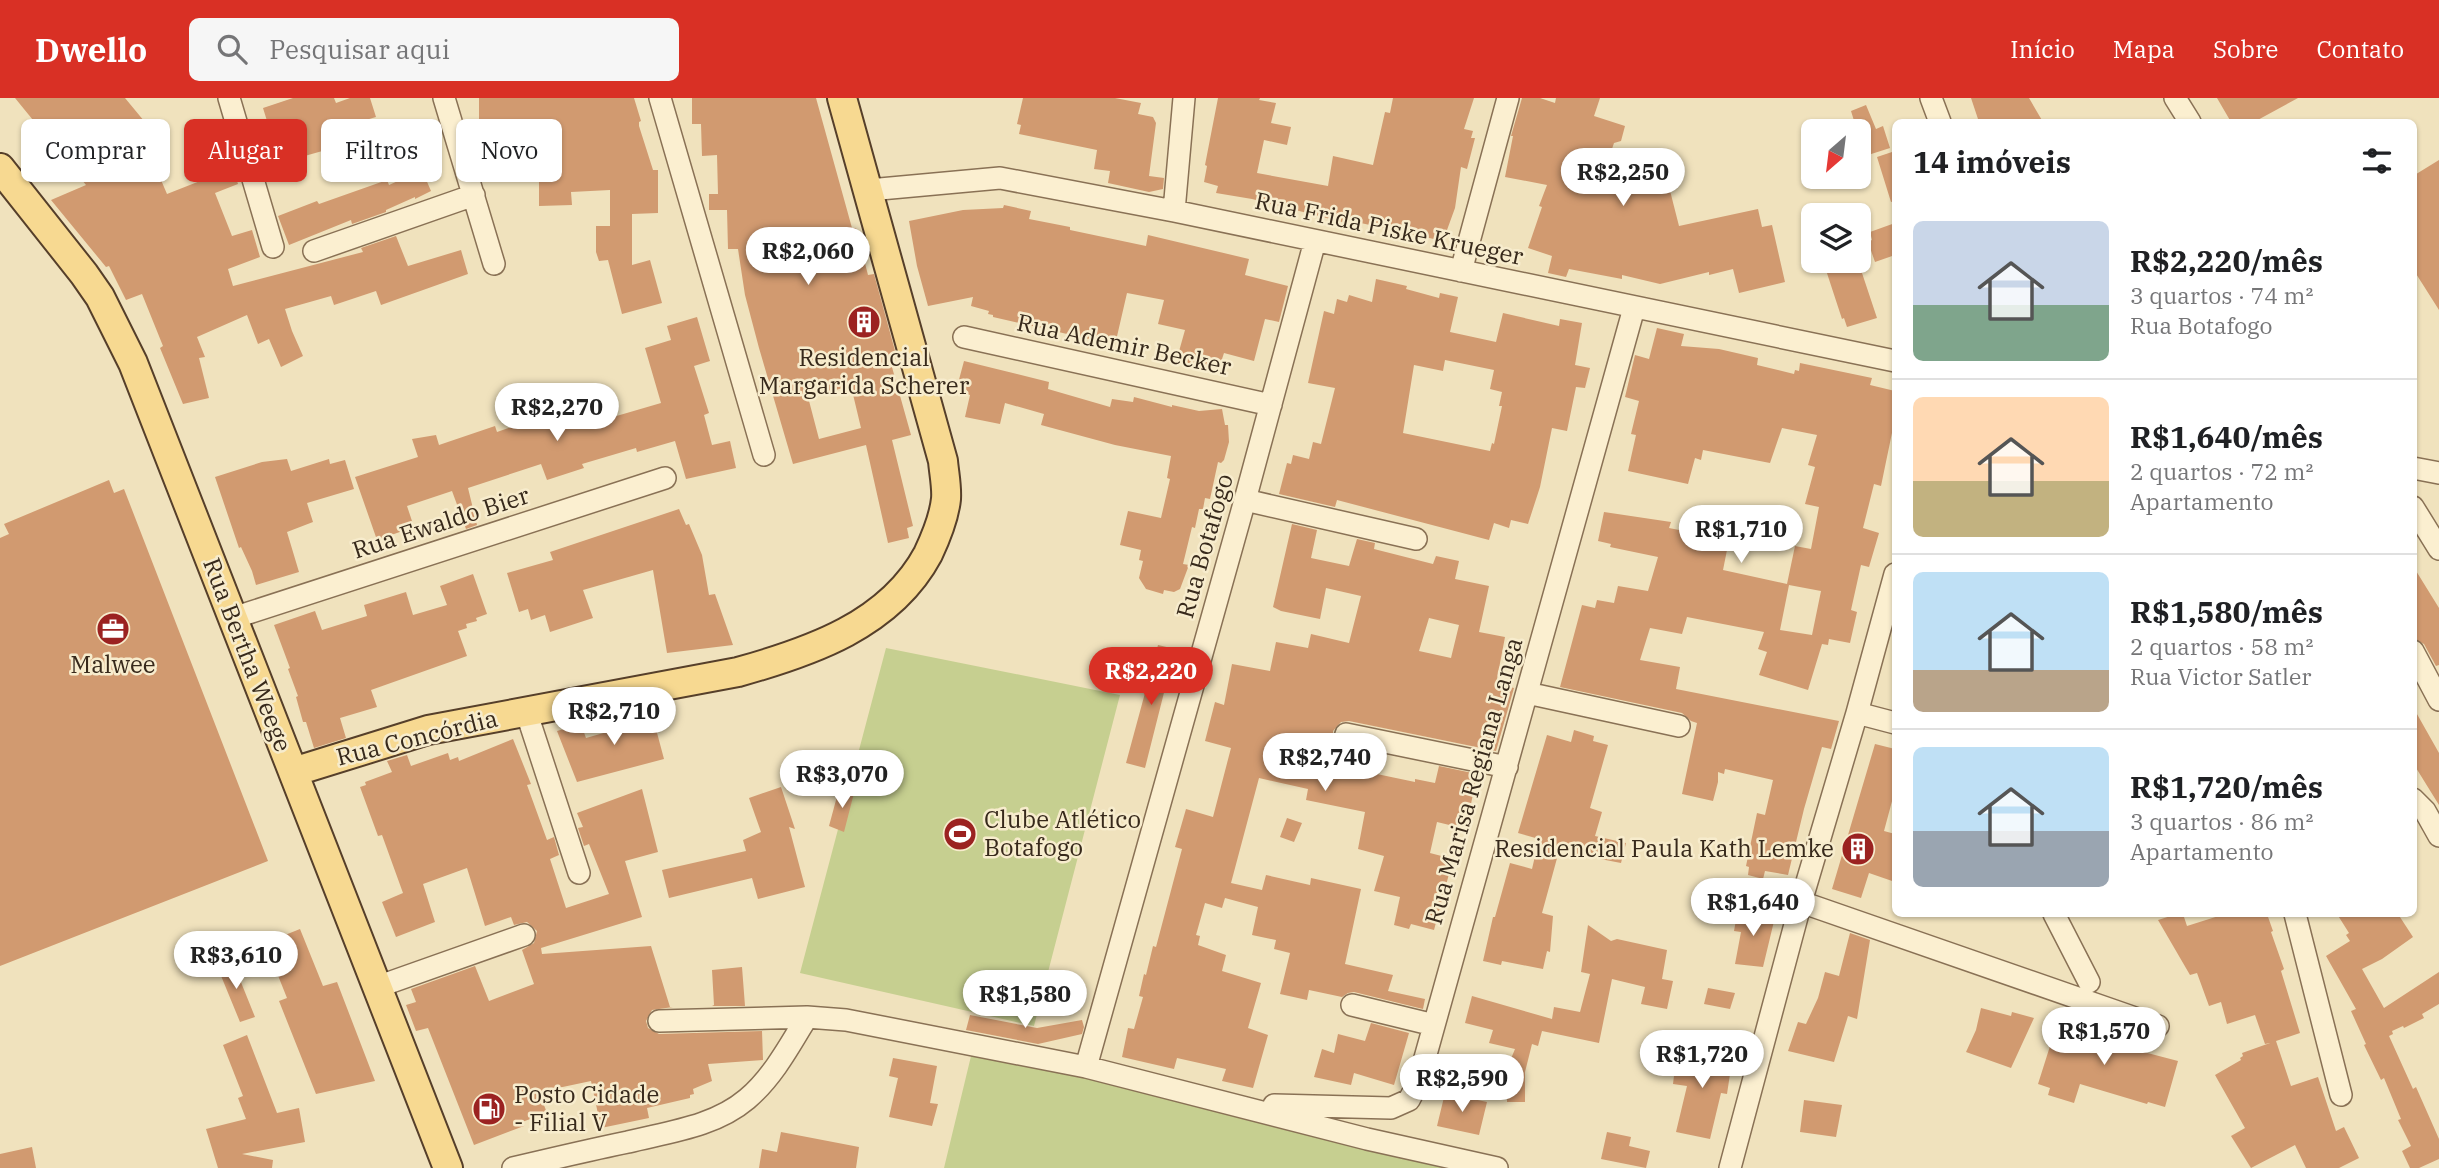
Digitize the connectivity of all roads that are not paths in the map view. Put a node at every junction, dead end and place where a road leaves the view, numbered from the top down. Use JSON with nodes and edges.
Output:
{"nodes":[{"id":1,"x":229,"y":98,"type":"edge"},
{"id":2,"x":444,"y":98,"type":"edge"},
{"id":3,"x":660,"y":98,"type":"edge"},
{"id":4,"x":842,"y":98,"type":"edge"},
{"id":5,"x":1184,"y":98,"type":"edge"},
{"id":6,"x":1508,"y":98,"type":"edge"},
{"id":7,"x":1931,"y":98,"type":"edge"},
{"id":8,"x":2175,"y":98,"type":"edge"},
{"id":9,"x":1939,"y":119,"type":"edge"},
{"id":10,"x":2188,"y":119,"type":"edge"},
{"id":11,"x":0,"y":167,"type":"edge"},
{"id":12,"x":869,"y":190,"type":"junction"},
{"id":13,"x":474,"y":195,"type":"junction"},
{"id":14,"x":1174,"y":211,"type":"junction"},
{"id":15,"x":1315,"y":240,"type":"junction"},
{"id":16,"x":273,"y":247,"type":"dead end"},
{"id":17,"x":314,"y":251,"type":"dead end"},
{"id":18,"x":494,"y":264,"type":"dead end"},
{"id":19,"x":1461,"y":271,"type":"junction"},
{"id":20,"x":1634,"y":308,"type":"junction"},
{"id":21,"x":964,"y":337,"type":"dead end"},
{"id":22,"x":1892,"y":360,"type":"edge"},
{"id":23,"x":1271,"y":405,"type":"junction"},
{"id":24,"x":765,"y":456,"type":"dead end"},
{"id":25,"x":2417,"y":469,"type":"edge"},
{"id":26,"x":2439,"y":473,"type":"edge"},
{"id":27,"x":665,"y":478,"type":"dead end"},
{"id":28,"x":1245,"y":500,"type":"junction"},
{"id":29,"x":2417,"y":514,"type":"edge"},
{"id":30,"x":1416,"y":539,"type":"dead end"},
{"id":31,"x":2439,"y":549,"type":"edge"},
{"id":32,"x":1892,"y":585,"type":"edge"},
{"id":33,"x":233,"y":618,"type":"junction"},
{"id":34,"x":2417,"y":659,"type":"edge"},
{"id":35,"x":1527,"y":693,"type":"junction"},
{"id":36,"x":2439,"y":700,"type":"edge"},
{"id":37,"x":526,"y":711,"type":"junction"},
{"id":38,"x":1857,"y":713,"type":"junction"},
{"id":39,"x":1892,"y":722,"type":"edge"},
{"id":40,"x":1679,"y":726,"type":"dead end"},
{"id":41,"x":1346,"y":733,"type":"dead end"},
{"id":42,"x":1507,"y":767,"type":"junction"},
{"id":43,"x":293,"y":772,"type":"junction"},
{"id":44,"x":2417,"y":803,"type":"edge"},
{"id":45,"x":2439,"y":836,"type":"edge"},
{"id":46,"x":579,"y":873,"type":"dead end"},
{"id":47,"x":1801,"y":902,"type":"junction"},
{"id":48,"x":2056,"y":917,"type":"edge"},
{"id":49,"x":2296,"y":917,"type":"edge"},
{"id":50,"x":524,"y":935,"type":"dead end"},
{"id":51,"x":2089,"y":982,"type":"dead end"},
{"id":52,"x":377,"y":988,"type":"junction"},
{"id":53,"x":1352,"y":1005,"type":"dead end"},
{"id":54,"x":807,"y":1017,"type":"junction"},
{"id":55,"x":659,"y":1021,"type":"dead end"},
{"id":56,"x":1434,"y":1025,"type":"junction"},
{"id":57,"x":2158,"y":1026,"type":"dead end"},
{"id":58,"x":1086,"y":1067,"type":"junction"},
{"id":59,"x":2341,"y":1095,"type":"dead end"},
{"id":60,"x":1238,"y":1104,"type":"junction"},
{"id":61,"x":449,"y":1168,"type":"edge"},
{"id":62,"x":513,"y":1168,"type":"edge"},
{"id":63,"x":1497,"y":1168,"type":"edge"},
{"id":64,"x":1730,"y":1168,"type":"edge"}],
"edges":[{"from":1,"to":16,"type":"street"},
{"from":2,"to":13,"type":"street"},
{"from":3,"to":24,"type":"street"},
{"from":4,"to":12,"type":"main road","name":"Rua Concórdia"},
{"from":5,"to":14,"type":"street"},
{"from":6,"to":19,"type":"street"},
{"from":7,"to":9,"type":"street"},
{"from":8,"to":10,"type":"street"},
{"from":11,"to":33,"type":"main road","name":"Rua Bertha Weege"},
{"from":12,"to":14,"type":"street","name":"Rua Frida Piske Krueger"},
{"from":12,"to":37,"type":"main road","name":"Rua Concórdia"},
{"from":13,"to":17,"type":"street"},
{"from":13,"to":18,"type":"street"},
{"from":14,"to":15,"type":"street","name":"Rua Frida Piske Krueger"},
{"from":15,"to":19,"type":"street","name":"Rua Frida Piske Krueger"},
{"from":15,"to":23,"type":"street","name":"Rua Botafogo"},
{"from":19,"to":20,"type":"street","name":"Rua Frida Piske Krueger"},
{"from":20,"to":22,"type":"street","name":"Rua Frida Piske Krueger"},
{"from":20,"to":35,"type":"street","name":"Rua Marisa Regiana Langa"},
{"from":21,"to":23,"type":"street","name":"Rua Ademir Becker"},
{"from":23,"to":28,"type":"street","name":"Rua Botafogo"},
{"from":25,"to":26,"type":"street"},
{"from":27,"to":33,"type":"street","name":"Rua Ewaldo Bier"},
{"from":28,"to":30,"type":"street"},
{"from":28,"to":58,"type":"street","name":"Rua Botafogo"},
{"from":29,"to":31,"type":"street"},
{"from":32,"to":38,"type":"street"},
{"from":33,"to":43,"type":"main road","name":"Rua Bertha Weege"},
{"from":34,"to":36,"type":"street"},
{"from":35,"to":40,"type":"street"},
{"from":35,"to":42,"type":"street","name":"Rua Marisa Regiana Langa"},
{"from":37,"to":43,"type":"main road","name":"Rua Concórdia"},
{"from":37,"to":46,"type":"street"},
{"from":38,"to":39,"type":"street"},
{"from":38,"to":47,"type":"street"},
{"from":41,"to":42,"type":"street"},
{"from":42,"to":56,"type":"street","name":"Rua Marisa Regiana Langa"},
{"from":43,"to":52,"type":"main road","name":"Rua Bertha Weege"},
{"from":44,"to":45,"type":"street"},
{"from":47,"to":57,"type":"street"},
{"from":47,"to":64,"type":"street"},
{"from":48,"to":51,"type":"street"},
{"from":49,"to":59,"type":"street"},
{"from":50,"to":52,"type":"street"},
{"from":52,"to":61,"type":"main road","name":"Rua Bertha Weege"},
{"from":53,"to":56,"type":"street"},
{"from":54,"to":55,"type":"street"},
{"from":54,"to":58,"type":"street"},
{"from":54,"to":62,"type":"street"},
{"from":56,"to":60,"type":"street","name":"Rua Marisa Regiana Langa"},
{"from":58,"to":60,"type":"street"},
{"from":60,"to":63,"type":"street"}]}
